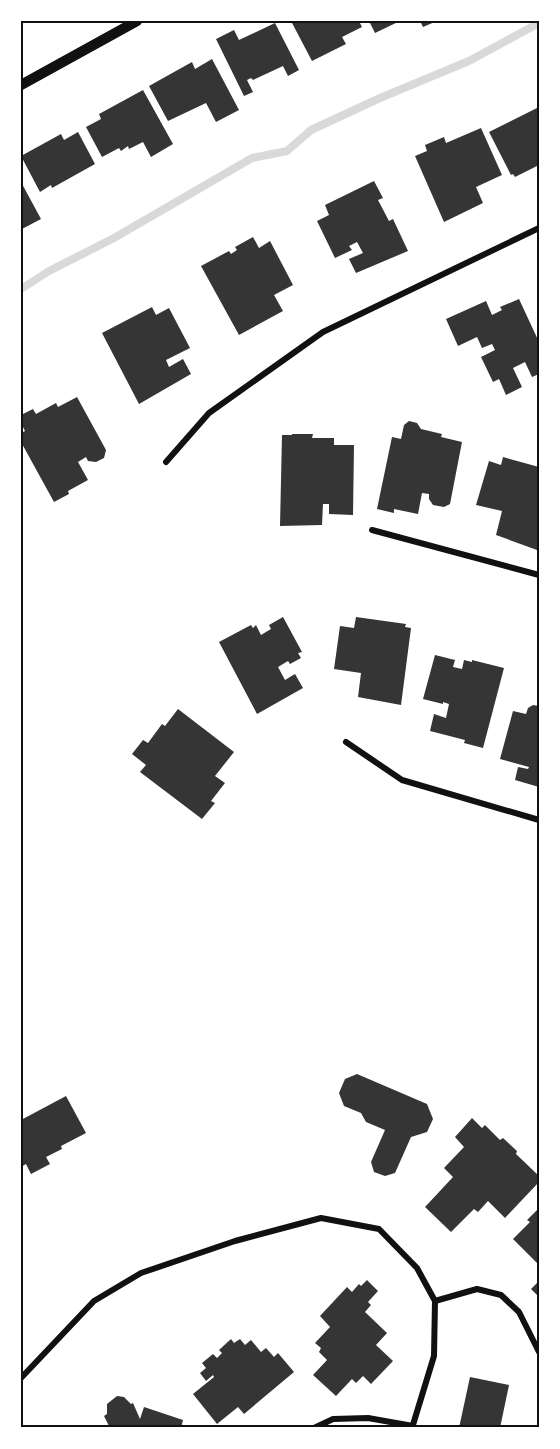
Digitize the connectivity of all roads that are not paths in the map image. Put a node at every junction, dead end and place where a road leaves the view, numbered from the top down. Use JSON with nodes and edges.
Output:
{"nodes":[{"id":1,"x":137,"y":21,"type":"edge"},
{"id":2,"x":21,"y":85,"type":"edge"},
{"id":3,"x":539,"y":228,"type":"edge"},
{"id":4,"x":166,"y":462,"type":"dead end"},
{"id":5,"x":372,"y":530,"type":"dead end"},
{"id":6,"x":539,"y":575,"type":"edge"},
{"id":7,"x":346,"y":742,"type":"dead end"},
{"id":8,"x":539,"y":820,"type":"edge"},
{"id":9,"x":435,"y":1301,"type":"junction"},
{"id":10,"x":539,"y":1352,"type":"edge"},
{"id":11,"x":21,"y":1378,"type":"edge"},
{"id":12,"x":413,"y":1427,"type":"edge"},
{"id":13,"x":314,"y":1428,"type":"edge"}],
"edges":[{"from":1,"to":2,"type":"street"},
{"from":3,"to":4,"type":"street"},
{"from":5,"to":6,"type":"street"},
{"from":7,"to":8,"type":"street"},
{"from":9,"to":10,"type":"street"},
{"from":9,"to":11,"type":"street"},
{"from":9,"to":12,"type":"street"},
{"from":12,"to":13,"type":"street"}]}
